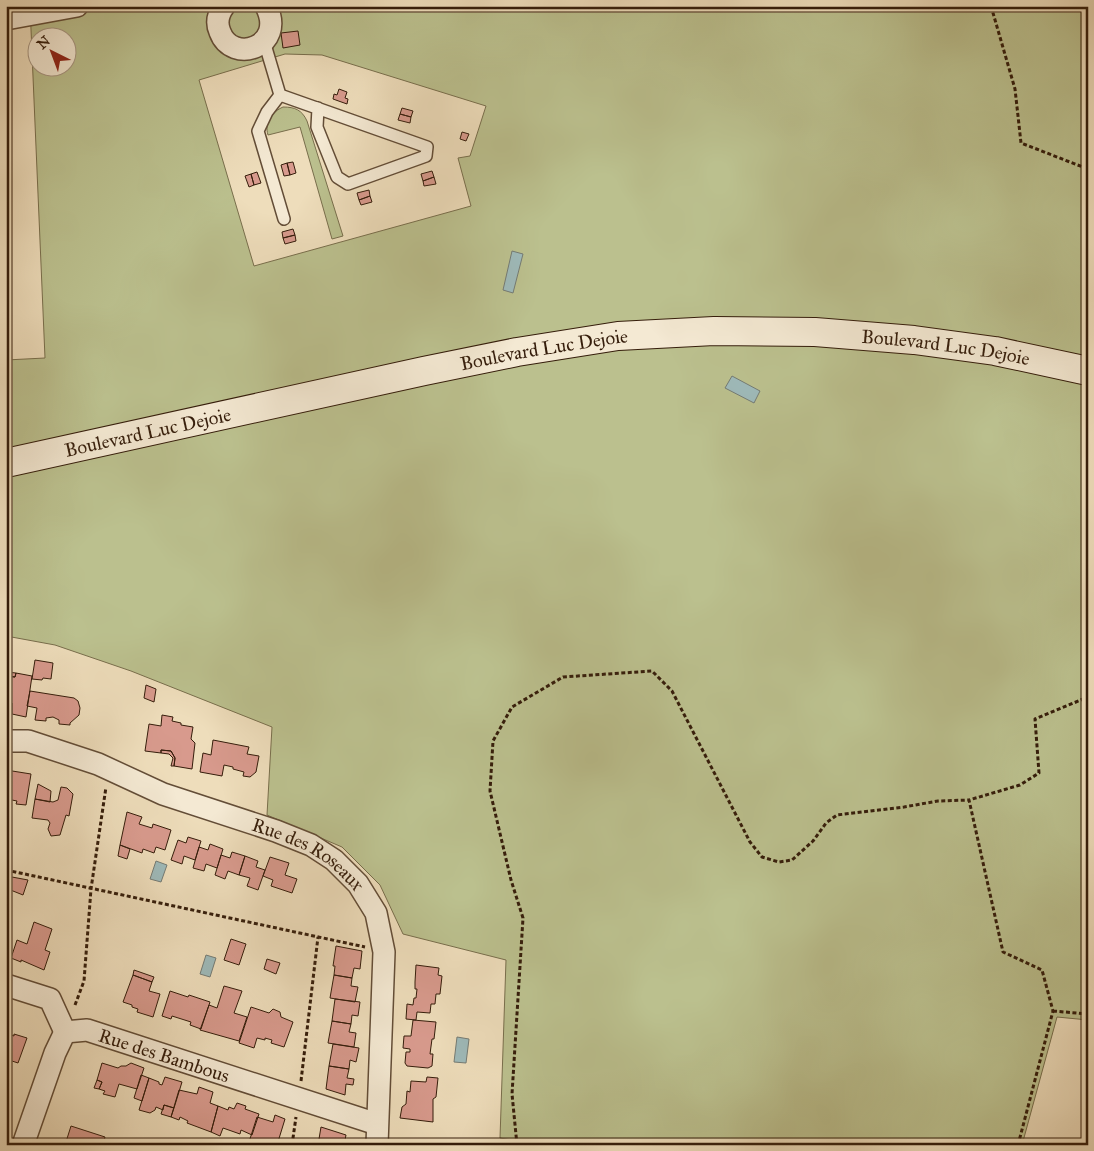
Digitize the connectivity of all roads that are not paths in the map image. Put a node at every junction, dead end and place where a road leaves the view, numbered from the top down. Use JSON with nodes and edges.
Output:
{"nodes":[{"id":1,"x":77,"y":6,"type":"edge"},
{"id":2,"x":224,"y":6,"type":"edge"},
{"id":3,"x":266,"y":6,"type":"edge"},
{"id":4,"x":6,"y":19,"type":"edge"},
{"id":5,"x":264,"y":40,"type":"junction"},
{"id":6,"x":280,"y":95,"type":"junction"},
{"id":7,"x":318,"y":108,"type":"junction"},
{"id":8,"x":284,"y":219,"type":"dead end"},
{"id":9,"x":1088,"y":372,"type":"edge"},
{"id":10,"x":6,"y":462,"type":"edge"},
{"id":11,"x":6,"y":741,"type":"edge"},
{"id":12,"x":6,"y":985,"type":"edge"},
{"id":13,"x":65,"y":1032,"type":"junction"},
{"id":14,"x":377,"y":1134,"type":"edge"},
{"id":15,"x":23,"y":1145,"type":"edge"}],
"edges":[{"from":1,"to":4,"type":"street"},
{"from":2,"to":5,"type":"street"},
{"from":3,"to":5,"type":"street"},
{"from":5,"to":6,"type":"lane"},
{"from":6,"to":7,"type":"lane"},
{"from":6,"to":8,"type":"lane"},
{"from":7,"to":7,"type":"lane"},
{"from":9,"to":10,"type":"main road","name":"Boulevard Luc Dejoie"},
{"from":11,"to":14,"type":"street","name":"Rue des Roseaux"},
{"from":12,"to":13,"type":"street"},
{"from":13,"to":14,"type":"street","name":"Rue des Bambous"},
{"from":13,"to":15,"type":"street"}]}
